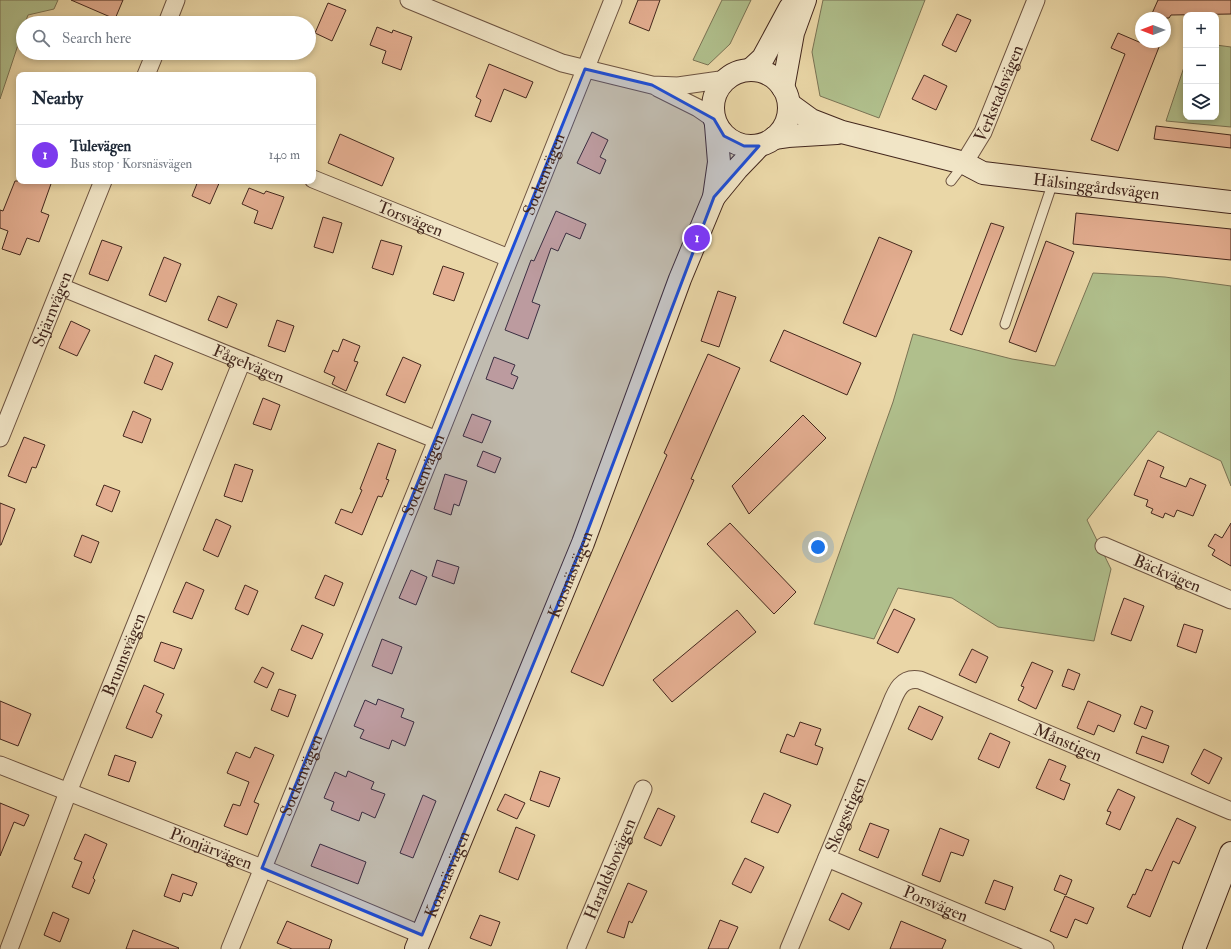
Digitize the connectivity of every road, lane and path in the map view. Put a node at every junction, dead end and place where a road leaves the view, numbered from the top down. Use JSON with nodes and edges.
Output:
{"nodes":[{"id":1,"x":176,"y":0,"type":"edge"},
{"id":2,"x":409,"y":0,"type":"edge"},
{"id":3,"x":613,"y":0,"type":"edge"},
{"id":4,"x":794,"y":0,"type":"edge"},
{"id":5,"x":805,"y":0,"type":"edge"},
{"id":6,"x":1036,"y":0,"type":"edge"},
{"id":7,"x":170,"y":16,"type":"edge"},
{"id":8,"x":152,"y":60,"type":"edge"},
{"id":9,"x":585,"y":69,"type":"junction"},
{"id":10,"x":750,"y":70,"type":"junction"},
{"id":11,"x":147,"y":72,"type":"edge"},
{"id":12,"x":727,"y":79,"type":"junction"},
{"id":13,"x":652,"y":85,"type":"junction"},
{"id":14,"x":786,"y":96,"type":"junction"},
{"id":15,"x":715,"y":122,"type":"junction"},
{"id":16,"x":842,"y":132,"type":"junction"},
{"id":17,"x":767,"y":142,"type":"junction"},
{"id":18,"x":964,"y":163,"type":"junction"},
{"id":19,"x":316,"y":180,"type":"edge"},
{"id":20,"x":951,"y":181,"type":"dead end"},
{"id":21,"x":1053,"y":182,"type":"junction"},
{"id":22,"x":102,"y":184,"type":"edge"},
{"id":23,"x":1231,"y":190,"type":"edge"},
{"id":24,"x":714,"y":197,"type":"junction"},
{"id":25,"x":1231,"y":202,"type":"edge"},
{"id":26,"x":509,"y":258,"type":"junction"},
{"id":27,"x":61,"y":287,"type":"junction"},
{"id":28,"x":1006,"y":324,"type":"dead end"},
{"id":29,"x":242,"y":361,"type":"junction"},
{"id":30,"x":0,"y":438,"type":"edge"},
{"id":31,"x":437,"y":440,"type":"junction"},
{"id":32,"x":1104,"y":546,"type":"dead end"},
{"id":33,"x":1231,"y":600,"type":"edge"},
{"id":34,"x":904,"y":682,"type":"joint"},
{"id":35,"x":0,"y":765,"type":"edge"},
{"id":36,"x":643,"y":789,"type":"dead end"},
{"id":37,"x":68,"y":792,"type":"junction"},
{"id":38,"x":1231,"y":811,"type":"edge"},
{"id":39,"x":1231,"y":853,"type":"edge"},
{"id":40,"x":828,"y":858,"type":"junction"},
{"id":41,"x":262,"y":868,"type":"junction"},
{"id":42,"x":419,"y":942,"type":"edge"},
{"id":43,"x":9,"y":949,"type":"edge"},
{"id":44,"x":230,"y":949,"type":"edge"},
{"id":45,"x":576,"y":949,"type":"edge"},
{"id":46,"x":789,"y":949,"type":"edge"},
{"id":47,"x":1045,"y":949,"type":"edge"},
{"id":48,"x":1194,"y":949,"type":"edge"}],
"edges":[{"from":1,"to":7,"type":"street"},
{"from":2,"to":9,"type":"street"},
{"from":3,"to":9,"type":"street","name":"Sockenvägen"},
{"from":4,"to":10,"type":"street"},
{"from":5,"to":14,"type":"street"},
{"from":6,"to":18,"type":"street","name":"Verkstadsvägen"},
{"from":8,"to":11,"type":"street"},
{"from":9,"to":13,"type":"street"},
{"from":9,"to":26,"type":"street","name":"Sockenvägen"},
{"from":10,"to":12,"type":"street"},
{"from":10,"to":14,"type":"street"},
{"from":12,"to":13,"type":"street"},
{"from":12,"to":15,"type":"street"},
{"from":13,"to":15,"type":"street"},
{"from":14,"to":16,"type":"street","name":"Hälsinggårdsvägen"},
{"from":14,"to":17,"type":"street"},
{"from":15,"to":17,"type":"street"},
{"from":15,"to":24,"type":"street","name":"Korsnäsvägen"},
{"from":16,"to":17,"type":"street","name":"Hälsinggårdsvägen"},
{"from":16,"to":18,"type":"street","name":"Hälsinggårdsvägen"},
{"from":17,"to":24,"type":"street","name":"Korsnäsvägen"},
{"from":18,"to":20,"type":"lane","name":"Verkstadsvägen"},
{"from":18,"to":21,"type":"street","name":"Hälsinggårdsvägen"},
{"from":18,"to":23,"type":"street","name":"Hälsinggårdsvägen"},
{"from":19,"to":26,"type":"street","name":"Torsvägen"},
{"from":21,"to":25,"type":"street","name":"Hälsinggårdsvägen"},
{"from":21,"to":28,"type":"lane"},
{"from":22,"to":27,"type":"street","name":"Stjärnvägen"},
{"from":24,"to":42,"type":"street","name":"Korsnäsvägen"},
{"from":26,"to":31,"type":"street","name":"Sockenvägen"},
{"from":27,"to":29,"type":"street","name":"Fågelvägen"},
{"from":27,"to":30,"type":"street","name":"Stjärnvägen"},
{"from":29,"to":31,"type":"street","name":"Fågelvägen"},
{"from":29,"to":37,"type":"street","name":"Brunnsvägen"},
{"from":31,"to":41,"type":"street","name":"Sockenvägen"},
{"from":32,"to":33,"type":"street","name":"Bäckvägen"},
{"from":34,"to":38,"type":"street","name":"Månstigen"},
{"from":34,"to":40,"type":"street","name":"Skogsstigen"},
{"from":35,"to":37,"type":"street","name":"Pionjärvägen"},
{"from":36,"to":45,"type":"street","name":"Haraldsbovägen"},
{"from":37,"to":41,"type":"street","name":"Pionjärvägen"},
{"from":37,"to":43,"type":"street","name":"Brunnsvägen"},
{"from":39,"to":48,"type":"street"},
{"from":40,"to":46,"type":"street","name":"Skogsstigen"},
{"from":40,"to":47,"type":"street","name":"Porsvägen"},
{"from":41,"to":42,"type":"street","name":"Pionjärvägen"},
{"from":41,"to":44,"type":"street","name":"Sockenvägen"}]}
